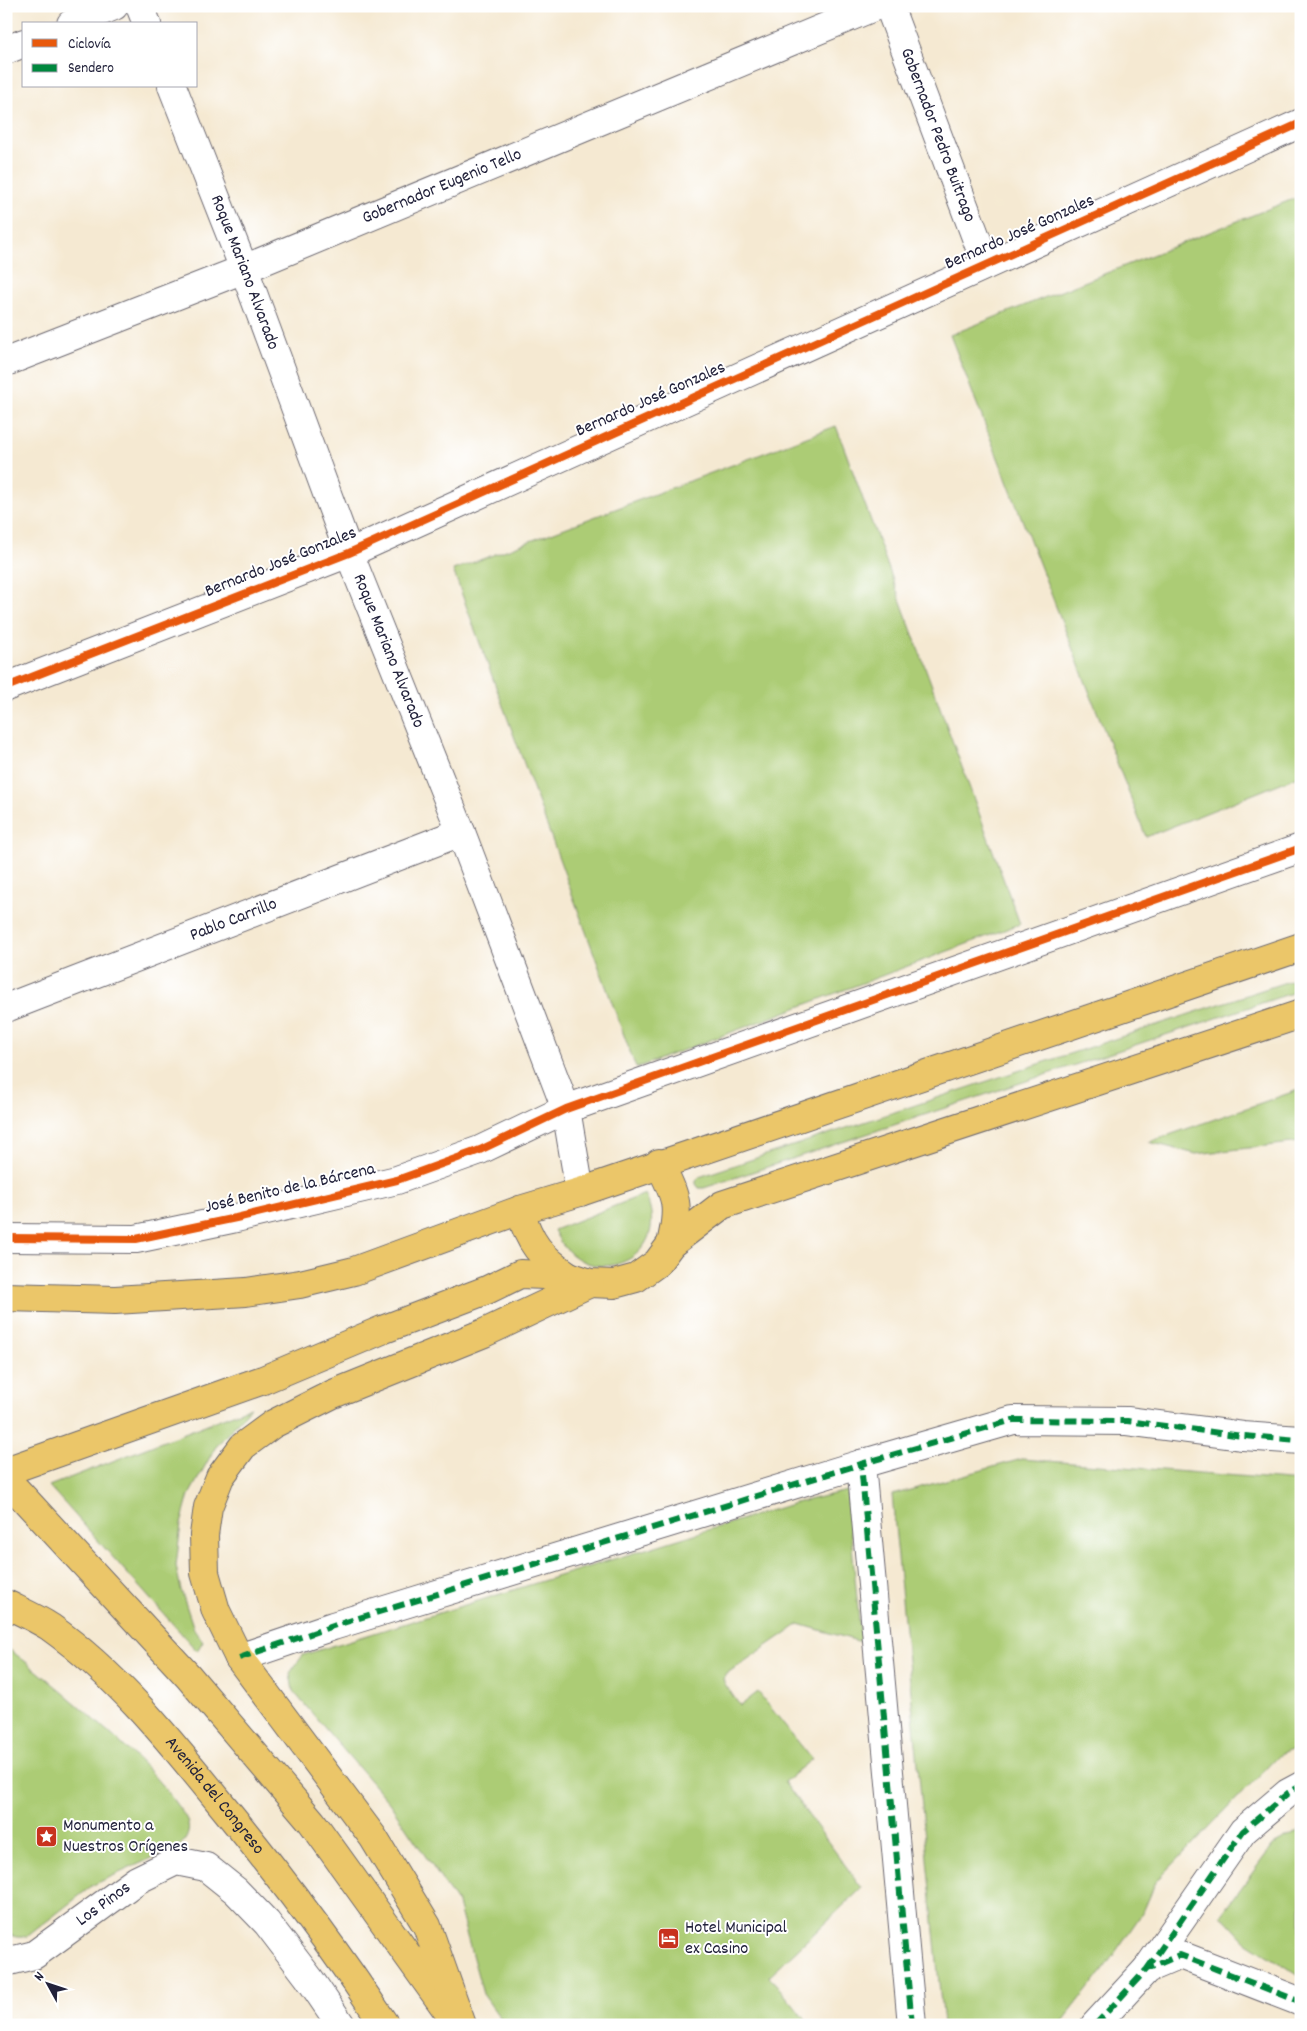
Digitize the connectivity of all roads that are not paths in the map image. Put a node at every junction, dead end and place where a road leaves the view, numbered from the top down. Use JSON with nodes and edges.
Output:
{"nodes":[{"id":1,"x":114,"y":6,"type":"edge"},
{"id":2,"x":140,"y":6,"type":"edge"},
{"id":3,"x":876,"y":6,"type":"edge"},
{"id":4,"x":888,"y":6,"type":"edge"},
{"id":5,"x":76,"y":22,"type":"edge"},
{"id":6,"x":146,"y":22,"type":"edge"},
{"id":7,"x":22,"y":44,"type":"edge"},
{"id":8,"x":6,"y":50,"type":"edge"},
{"id":9,"x":173,"y":88,"type":"edge"},
{"id":10,"x":1301,"y":123,"type":"edge"},
{"id":11,"x":986,"y":264,"type":"junction"},
{"id":12,"x":244,"y":268,"type":"junction"},
{"id":13,"x":6,"y":362,"type":"edge"},
{"id":14,"x":349,"y":553,"type":"junction"},
{"id":15,"x":6,"y":687,"type":"edge"},
{"id":16,"x":461,"y":832,"type":"junction"},
{"id":17,"x":1301,"y":848,"type":"edge"},
{"id":18,"x":1301,"y":947,"type":"edge"},
{"id":19,"x":6,"y":1008,"type":"edge"},
{"id":20,"x":1301,"y":1014,"type":"edge"},
{"id":21,"x":566,"y":1109,"type":"junction"},
{"id":22,"x":659,"y":1163,"type":"junction"},
{"id":23,"x":580,"y":1192,"type":"junction"},
{"id":24,"x":520,"y":1210,"type":"junction"},
{"id":25,"x":6,"y":1238,"type":"edge"},
{"id":26,"x":670,"y":1244,"type":"junction"},
{"id":27,"x":579,"y":1280,"type":"junction"},
{"id":28,"x":6,"y":1296,"type":"edge"},
{"id":29,"x":1301,"y":1440,"type":"edge"},
{"id":30,"x":861,"y":1464,"type":"junction"},
{"id":31,"x":6,"y":1472,"type":"edge"},
{"id":32,"x":6,"y":1479,"type":"edge"},
{"id":33,"x":6,"y":1604,"type":"edge"},
{"id":34,"x":239,"y":1658,"type":"junction"},
{"id":35,"x":1301,"y":1786,"type":"edge"},
{"id":36,"x":6,"y":1962,"type":"edge"},
{"id":37,"x":1147,"y":1969,"type":"junction"},
{"id":38,"x":1301,"y":2002,"type":"edge"},
{"id":39,"x":341,"y":2025,"type":"edge"},
{"id":40,"x":385,"y":2025,"type":"edge"},
{"id":41,"x":458,"y":2025,"type":"edge"},
{"id":42,"x":462,"y":2025,"type":"edge"},
{"id":43,"x":912,"y":2025,"type":"edge"},
{"id":44,"x":1095,"y":2025,"type":"edge"}],
"edges":[{"from":1,"to":5,"type":"street"},
{"from":2,"to":6,"type":"street"},
{"from":3,"to":12,"type":"street","name":"Gobernador Eugenio Tello"},
{"from":4,"to":11,"type":"street","name":"Gobernador Pedro Buitrago"},
{"from":7,"to":8,"type":"street"},
{"from":9,"to":12,"type":"street","name":"Roque Mariano Alvarado"},
{"from":10,"to":11,"type":"street","name":"Bernardo José Gonzales"},
{"from":11,"to":14,"type":"street","name":"Bernardo José Gonzales"},
{"from":12,"to":13,"type":"street","name":"Gobernador Eugenio Tello"},
{"from":12,"to":14,"type":"street","name":"Roque Mariano Alvarado"},
{"from":14,"to":15,"type":"street","name":"Bernardo José Gonzales"},
{"from":14,"to":16,"type":"street","name":"Roque Mariano Alvarado"},
{"from":16,"to":19,"type":"street","name":"Pablo Carrillo"},
{"from":16,"to":21,"type":"street","name":"Roque Mariano Alvarado"},
{"from":17,"to":21,"type":"street","name":"José Benito de la Bárcena"},
{"from":18,"to":22,"type":"main road"},
{"from":20,"to":26,"type":"main road"},
{"from":21,"to":23,"type":"street","name":"Roque Mariano Alvarado"},
{"from":21,"to":25,"type":"street","name":"José Benito de la Bárcena"},
{"from":22,"to":23,"type":"main road"},
{"from":22,"to":26,"type":"main road"},
{"from":23,"to":24,"type":"main road"},
{"from":24,"to":27,"type":"main road"},
{"from":24,"to":28,"type":"main road"},
{"from":26,"to":27,"type":"main road"},
{"from":27,"to":31,"type":"main road"},
{"from":27,"to":34,"type":"main road"},
{"from":29,"to":30,"type":"street"},
{"from":30,"to":34,"type":"street"},
{"from":30,"to":43,"type":"street"},
{"from":32,"to":41,"type":"main road"},
{"from":33,"to":40,"type":"main road","name":"Avenida del Congreso"},
{"from":34,"to":42,"type":"main road"},
{"from":35,"to":37,"type":"street"},
{"from":36,"to":39,"type":"street","name":"Los Pinos"},
{"from":37,"to":38,"type":"street"},
{"from":37,"to":44,"type":"street"}]}
